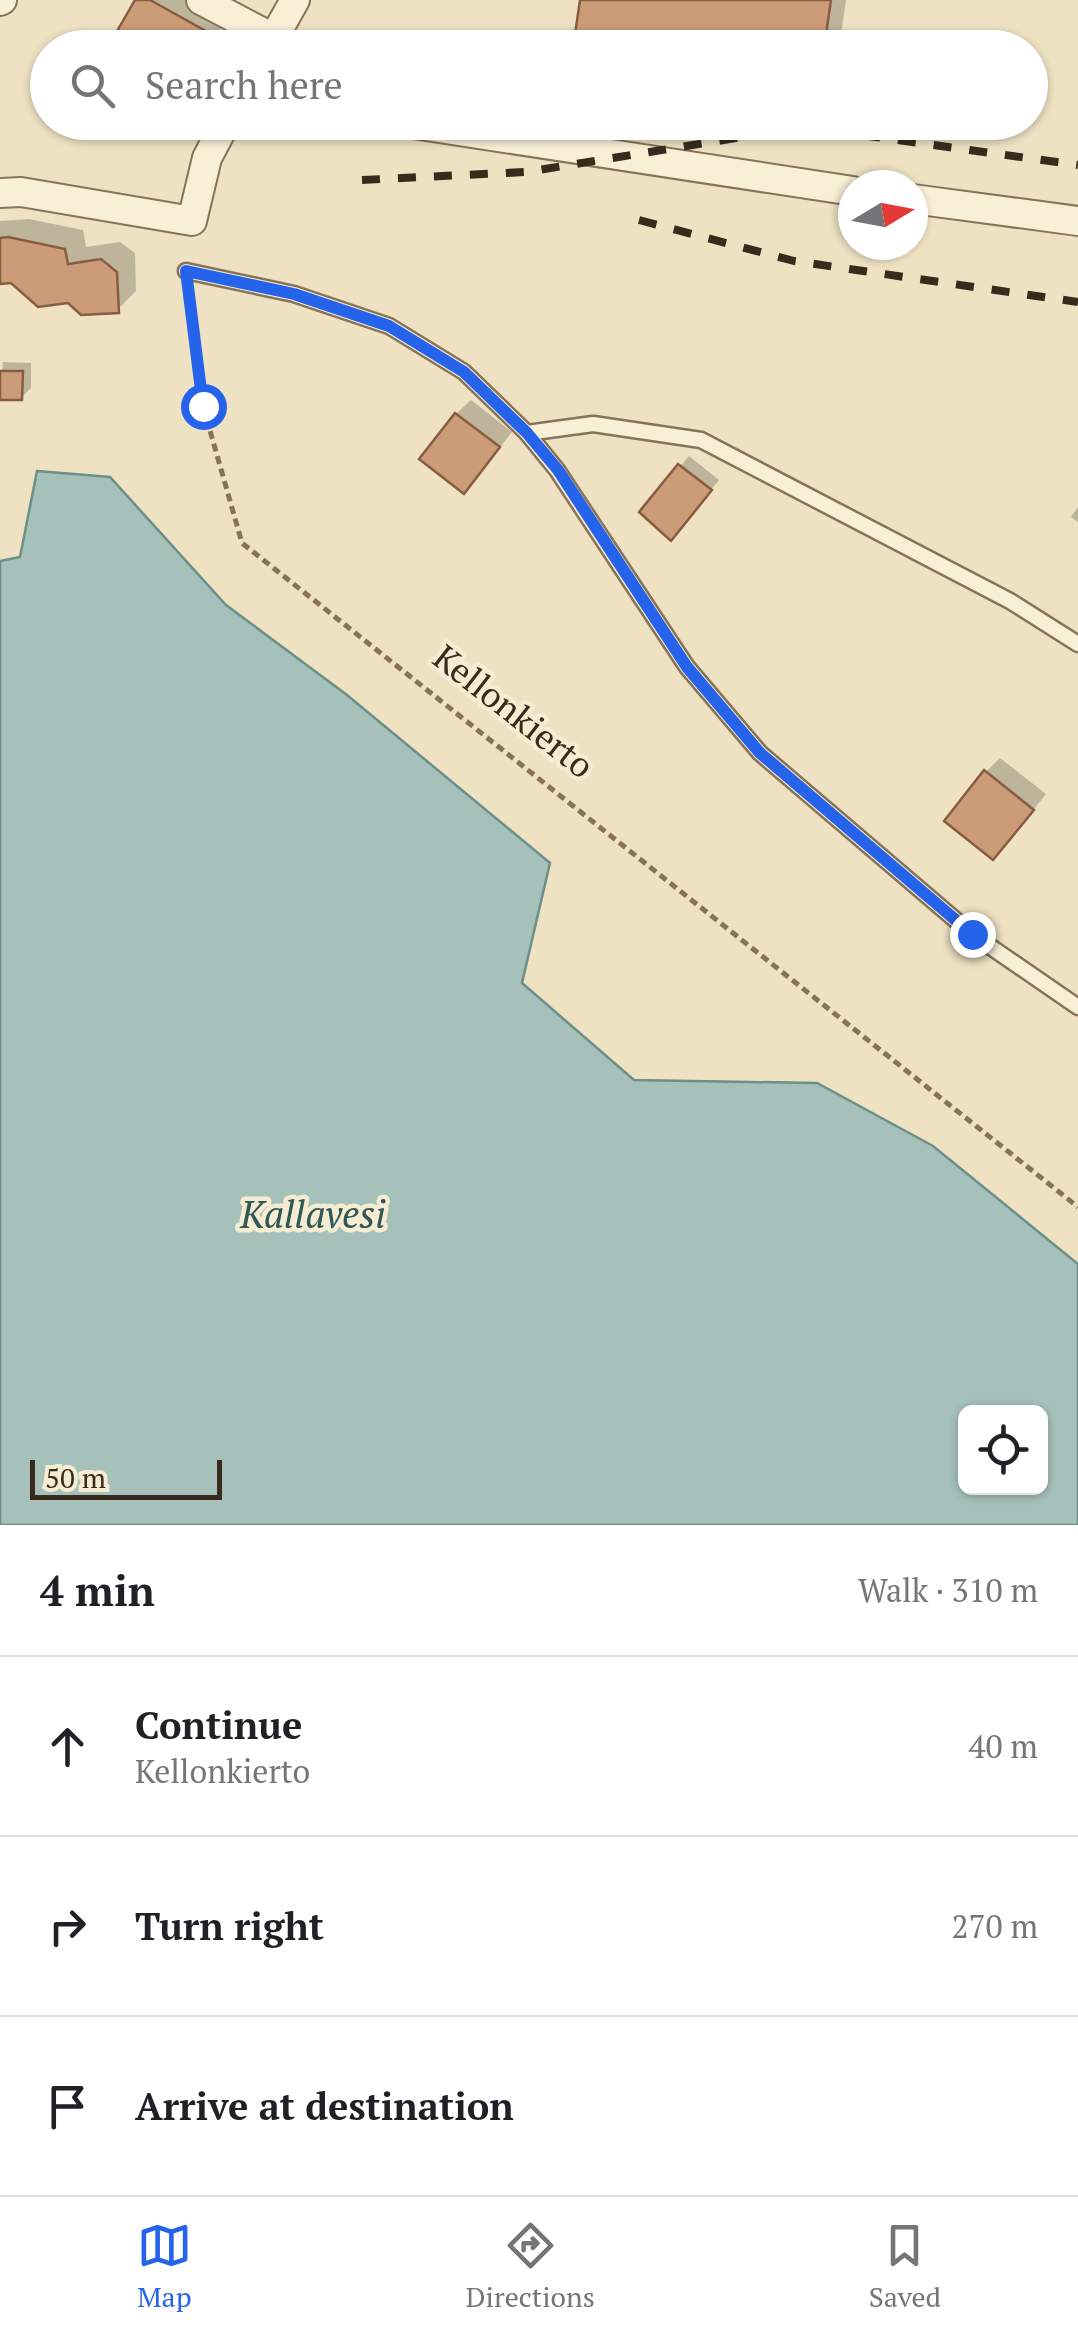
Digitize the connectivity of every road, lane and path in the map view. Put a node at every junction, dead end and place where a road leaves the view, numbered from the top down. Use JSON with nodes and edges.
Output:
{"nodes":[{"id":1,"x":201,"y":0,"type":"edge"},
{"id":2,"x":295,"y":0,"type":"edge"},
{"id":3,"x":250,"y":30,"type":"edge"},
{"id":4,"x":278,"y":30,"type":"edge"},
{"id":5,"x":216,"y":140,"type":"edge"},
{"id":6,"x":520,"y":140,"type":"edge"},
{"id":7,"x":838,"y":188,"type":"edge"},
{"id":8,"x":0,"y":193,"type":"edge"},
{"id":9,"x":928,"y":201,"type":"edge"},
{"id":10,"x":1078,"y":221,"type":"edge"},
{"id":11,"x":186,"y":271,"type":"joint"},
{"id":12,"x":527,"y":433,"type":"junction"},
{"id":13,"x":1078,"y":644,"type":"edge"},
{"id":14,"x":1078,"y":1007,"type":"edge"},
{"id":15,"x":1078,"y":1207,"type":"edge"}],
"edges":[{"from":1,"to":3,"type":"street"},
{"from":2,"to":4,"type":"street"},
{"from":5,"to":8,"type":"street"},
{"from":6,"to":7,"type":"street"},
{"from":9,"to":10,"type":"street"},
{"from":11,"to":12,"type":"lane"},
{"from":11,"to":15,"type":"path","name":"Kellonkierto"},
{"from":12,"to":13,"type":"lane"},
{"from":12,"to":14,"type":"lane"}]}
